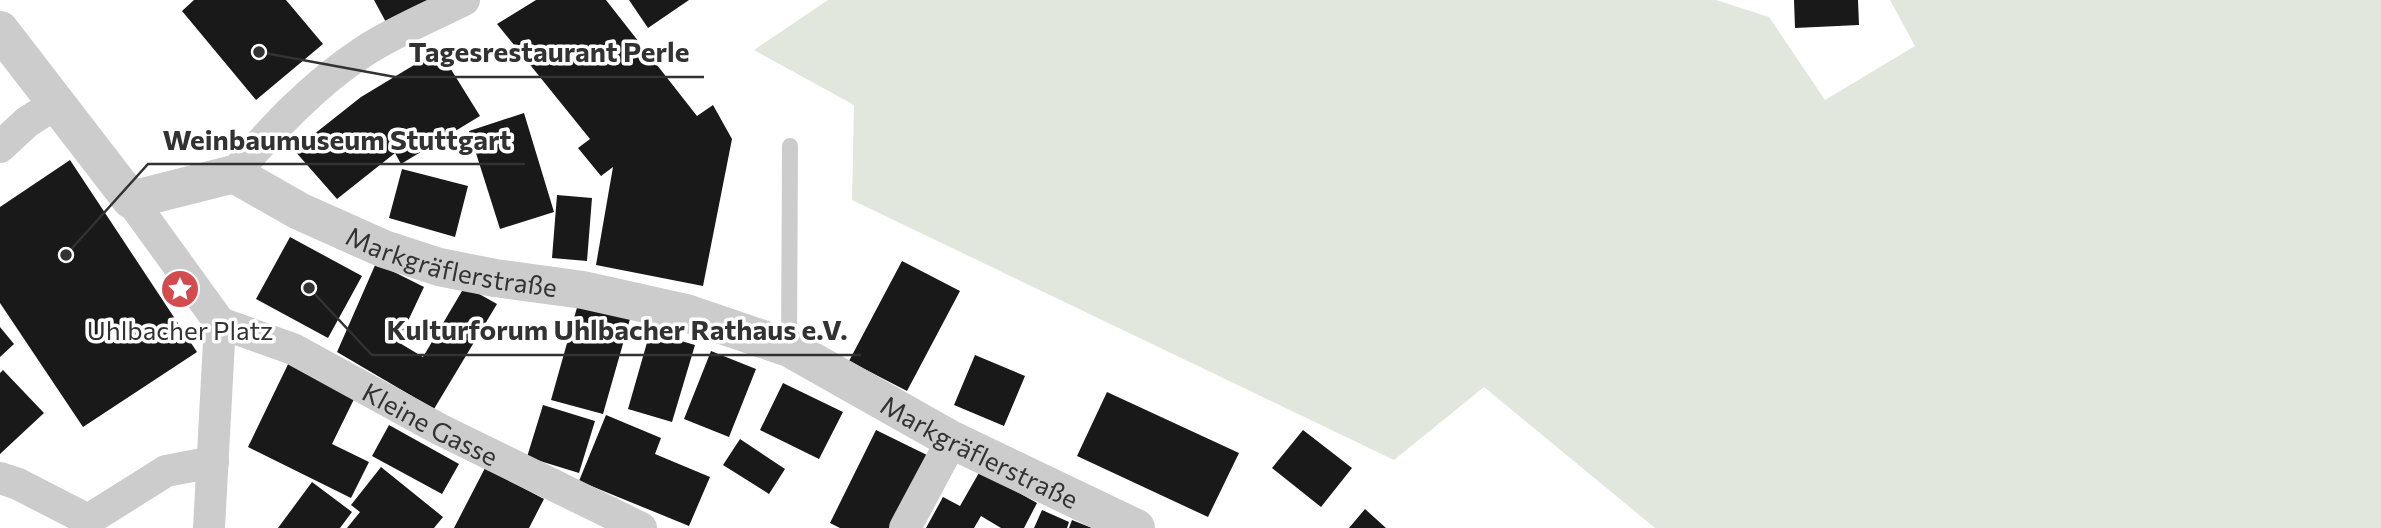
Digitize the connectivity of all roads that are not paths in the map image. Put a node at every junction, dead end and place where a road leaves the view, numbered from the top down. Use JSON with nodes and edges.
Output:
{"nodes":[{"id":1,"x":464,"y":0,"type":"edge"},
{"id":2,"x":0,"y":30,"type":"edge"},
{"id":3,"x":57,"y":103,"type":"junction"},
{"id":4,"x":790,"y":146,"type":"dead end"},
{"id":5,"x":0,"y":147,"type":"edge"},
{"id":6,"x":234,"y":174,"type":"junction"},
{"id":7,"x":131,"y":200,"type":"junction"},
{"id":8,"x":220,"y":323,"type":"junction"},
{"id":9,"x":789,"y":348,"type":"junction"},
{"id":10,"x":952,"y":440,"type":"junction"},
{"id":11,"x":213,"y":462,"type":"junction"},
{"id":12,"x":0,"y":478,"type":"edge"},
{"id":13,"x":209,"y":528,"type":"edge"},
{"id":14,"x":641,"y":528,"type":"edge"},
{"id":15,"x":905,"y":528,"type":"edge"},
{"id":16,"x":1136,"y":528,"type":"edge"}],
"edges":[{"from":1,"to":6,"type":"street"},
{"from":2,"to":3,"type":"street"},
{"from":3,"to":5,"type":"street"},
{"from":3,"to":7,"type":"street"},
{"from":4,"to":9,"type":"lane"},
{"from":6,"to":7,"type":"street"},
{"from":6,"to":9,"type":"street","name":"Markgräflerstraße"},
{"from":7,"to":8,"type":"street"},
{"from":8,"to":11,"type":"street"},
{"from":8,"to":14,"type":"street","name":"Kleine Gasse"},
{"from":9,"to":10,"type":"street","name":"Markgräflerstraße"},
{"from":10,"to":15,"type":"street"},
{"from":10,"to":16,"type":"street","name":"Markgräflerstraße"},
{"from":11,"to":12,"type":"street"},
{"from":11,"to":13,"type":"street"}]}
